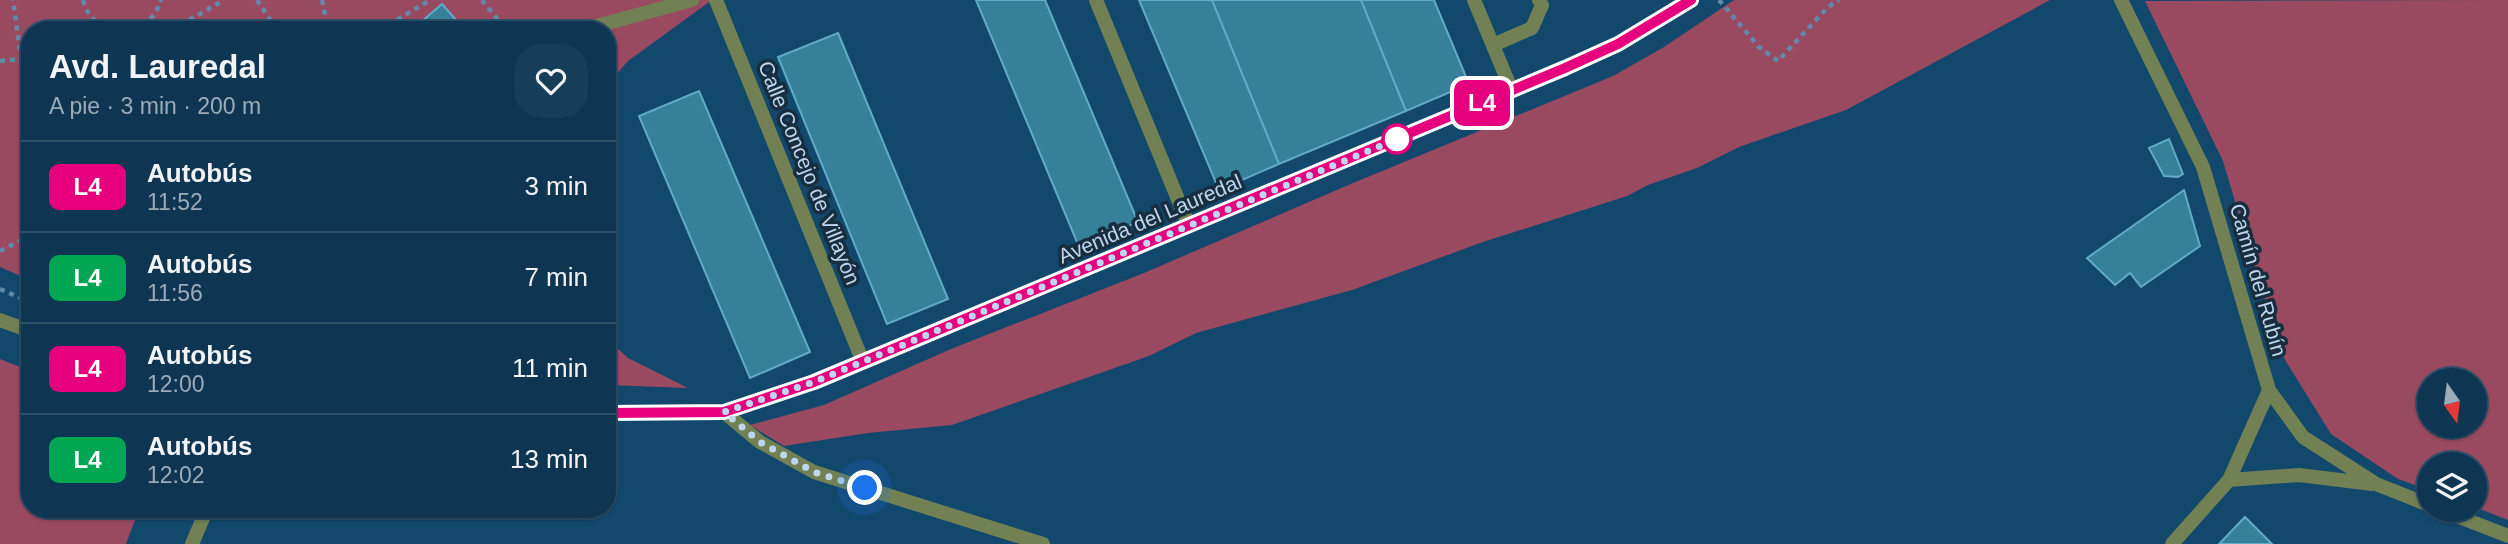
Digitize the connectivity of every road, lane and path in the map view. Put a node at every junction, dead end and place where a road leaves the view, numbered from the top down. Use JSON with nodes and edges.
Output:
{"nodes":[{"id":1,"x":13,"y":0,"type":"edge"},
{"id":2,"x":83,"y":0,"type":"edge"},
{"id":3,"x":161,"y":0,"type":"edge"},
{"id":4,"x":224,"y":0,"type":"edge"},
{"id":5,"x":257,"y":0,"type":"edge"},
{"id":6,"x":322,"y":0,"type":"edge"},
{"id":7,"x":430,"y":0,"type":"edge"},
{"id":8,"x":482,"y":0,"type":"edge"},
{"id":9,"x":692,"y":0,"type":"edge"},
{"id":10,"x":716,"y":0,"type":"edge"},
{"id":11,"x":1096,"y":0,"type":"edge"},
{"id":12,"x":1474,"y":0,"type":"edge"},
{"id":13,"x":1539,"y":0,"type":"edge"},
{"id":14,"x":1691,"y":0,"type":"edge"},
{"id":15,"x":1719,"y":0,"type":"edge"},
{"id":16,"x":1839,"y":0,"type":"edge"},
{"id":17,"x":2121,"y":0,"type":"edge"},
{"id":18,"x":95,"y":21,"type":"edge"},
{"id":19,"x":149,"y":21,"type":"edge"},
{"id":20,"x":188,"y":21,"type":"edge"},
{"id":21,"x":270,"y":21,"type":"edge"},
{"id":22,"x":326,"y":21,"type":"edge"},
{"id":23,"x":395,"y":21,"type":"edge"},
{"id":24,"x":499,"y":21,"type":"edge"},
{"id":25,"x":615,"y":21,"type":"edge"},
{"id":26,"x":1493,"y":45,"type":"junction"},
{"id":27,"x":0,"y":61,"type":"edge"},
{"id":28,"x":1512,"y":91,"type":"junction"},
{"id":29,"x":1189,"y":226,"type":"junction"},
{"id":30,"x":21,"y":240,"type":"edge"},
{"id":31,"x":0,"y":251,"type":"edge"},
{"id":32,"x":0,"y":289,"type":"edge"},
{"id":33,"x":21,"y":298,"type":"edge"},
{"id":34,"x":0,"y":320,"type":"edge"},
{"id":35,"x":21,"y":328,"type":"edge"},
{"id":36,"x":863,"y":362,"type":"junction"},
{"id":37,"x":2269,"y":390,"type":"junction"},
{"id":38,"x":724,"y":412,"type":"junction"},
{"id":39,"x":616,"y":413,"type":"edge"},
{"id":40,"x":2229,"y":480,"type":"junction"},
{"id":41,"x":2376,"y":484,"type":"junction"},
{"id":42,"x":2417,"y":500,"type":"edge"},
{"id":43,"x":203,"y":518,"type":"edge"},
{"id":44,"x":2472,"y":522,"type":"edge"},
{"id":45,"x":2508,"y":536,"type":"edge"},
{"id":46,"x":192,"y":544,"type":"edge"},
{"id":47,"x":1043,"y":544,"type":"edge"},
{"id":48,"x":2172,"y":544,"type":"edge"}],
"edges":[{"from":1,"to":27,"type":"path"},
{"from":2,"to":18,"type":"path"},
{"from":3,"to":19,"type":"path"},
{"from":4,"to":20,"type":"path"},
{"from":5,"to":21,"type":"path"},
{"from":6,"to":22,"type":"path"},
{"from":7,"to":23,"type":"path"},
{"from":8,"to":24,"type":"path"},
{"from":9,"to":25,"type":"street"},
{"from":10,"to":36,"type":"street","name":"Calle Concejo de Villayón"},
{"from":11,"to":29,"type":"street"},
{"from":12,"to":26,"type":"street"},
{"from":13,"to":26,"type":"street"},
{"from":14,"to":28,"type":"street","name":"Avenida del Lauredal"},
{"from":15,"to":16,"type":"path"},
{"from":17,"to":37,"type":"street","name":"Camín del Rubín"},
{"from":26,"to":28,"type":"street"},
{"from":28,"to":29,"type":"street","name":"Avenida del Lauredal"},
{"from":29,"to":36,"type":"street","name":"Avenida del Lauredal"},
{"from":30,"to":31,"type":"path"},
{"from":32,"to":33,"type":"path"},
{"from":34,"to":35,"type":"street"},
{"from":36,"to":38,"type":"street","name":"Avenida del Lauredal"},
{"from":37,"to":40,"type":"street"},
{"from":37,"to":41,"type":"street","name":"Camín del Rubín"},
{"from":38,"to":39,"type":"street","name":"Avenida del Lauredal"},
{"from":38,"to":47,"type":"street"},
{"from":40,"to":41,"type":"street"},
{"from":40,"to":48,"type":"street"},
{"from":41,"to":42,"type":"street","name":"Camín del Rubín"},
{"from":43,"to":46,"type":"street"},
{"from":44,"to":45,"type":"street"}]}
